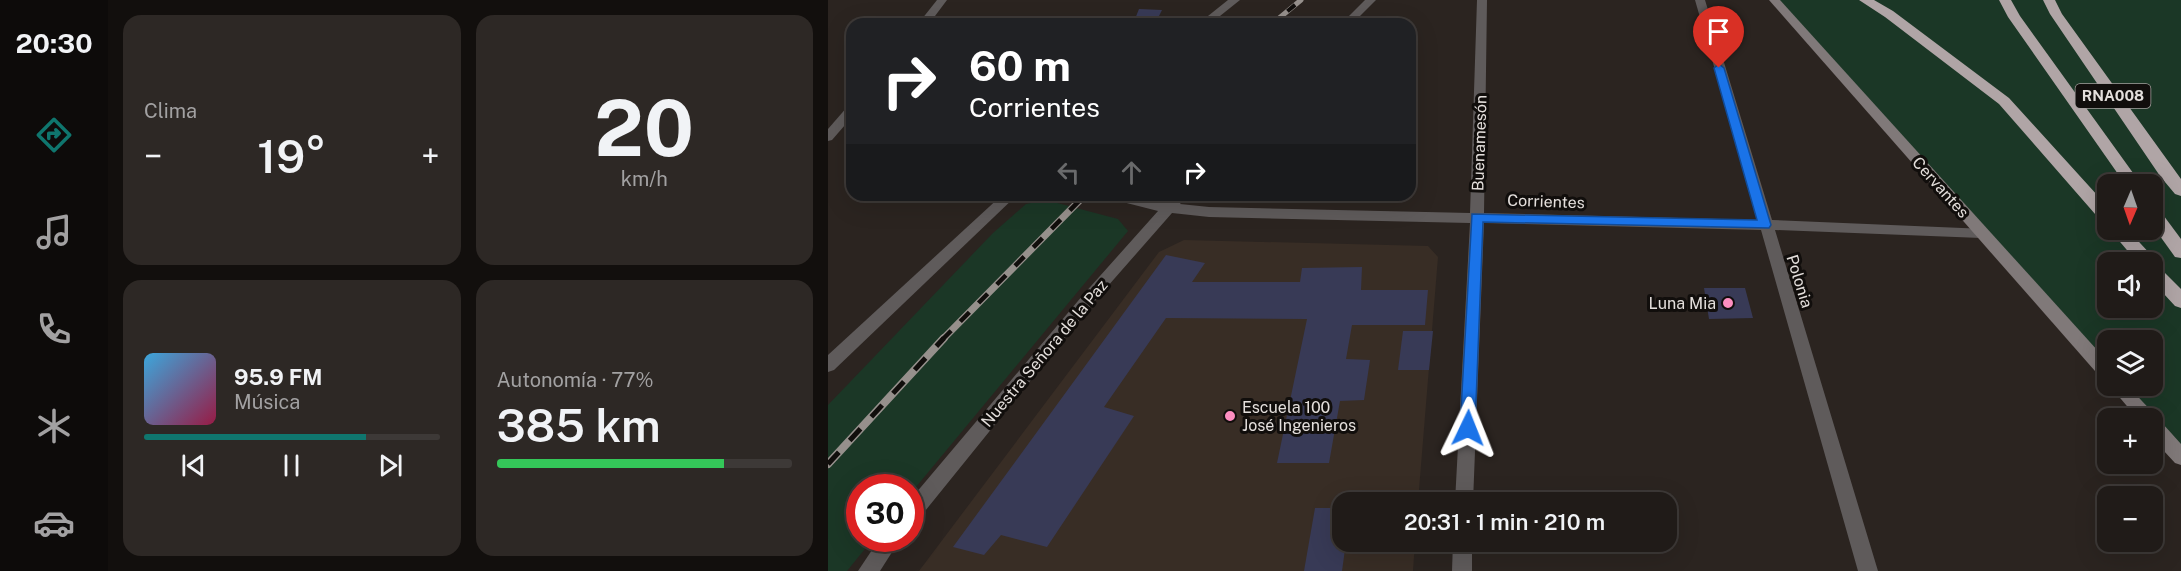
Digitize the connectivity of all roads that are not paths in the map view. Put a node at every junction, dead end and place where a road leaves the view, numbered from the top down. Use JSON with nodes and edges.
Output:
{"nodes":[{"id":1,"x":942,"y":0,"type":"edge"},
{"id":2,"x":1234,"y":0,"type":"edge"},
{"id":3,"x":1371,"y":0,"type":"edge"},
{"id":4,"x":1482,"y":0,"type":"edge"},
{"id":5,"x":1700,"y":0,"type":"edge"},
{"id":6,"x":1774,"y":0,"type":"edge"},
{"id":7,"x":1865,"y":0,"type":"edge"},
{"id":8,"x":2005,"y":0,"type":"edge"},
{"id":9,"x":2049,"y":0,"type":"edge"},
{"id":10,"x":927,"y":18,"type":"edge"},
{"id":11,"x":1211,"y":18,"type":"edge"},
{"id":12,"x":1352,"y":18,"type":"edge"},
{"id":13,"x":846,"y":117,"type":"edge"},
{"id":14,"x":846,"y":119,"type":"edge"},
{"id":15,"x":828,"y":120,"type":"edge"},
{"id":16,"x":828,"y":137,"type":"edge"},
{"id":17,"x":2126,"y":174,"type":"edge"},
{"id":18,"x":2181,"y":190,"type":"edge"},
{"id":19,"x":1003,"y":201,"type":"edge"},
{"id":20,"x":1138,"y":201,"type":"edge"},
{"id":21,"x":1174,"y":201,"type":"edge"},
{"id":22,"x":2097,"y":206,"type":"edge"},
{"id":23,"x":1168,"y":208,"type":"junction"},
{"id":24,"x":1477,"y":218,"type":"junction"},
{"id":25,"x":1764,"y":225,"type":"junction"},
{"id":26,"x":2163,"y":227,"type":"edge"},
{"id":27,"x":1982,"y":233,"type":"junction"},
{"id":28,"x":2127,"y":240,"type":"edge"},
{"id":29,"x":2138,"y":252,"type":"edge"},
{"id":30,"x":2181,"y":252,"type":"edge"},
{"id":31,"x":2163,"y":281,"type":"edge"},
{"id":32,"x":2181,"y":301,"type":"edge"},
{"id":33,"x":831,"y":359,"type":"edge"},
{"id":34,"x":2097,"y":362,"type":"edge"},
{"id":35,"x":2127,"y":396,"type":"edge"},
{"id":36,"x":2138,"y":408,"type":"edge"},
{"id":37,"x":2163,"y":437,"type":"edge"},
{"id":38,"x":2181,"y":457,"type":"edge"},
{"id":39,"x":1464,"y":492,"type":"edge"},
{"id":40,"x":924,"y":498,"type":"edge"},
{"id":41,"x":882,"y":552,"type":"edge"},
{"id":42,"x":1463,"y":552,"type":"edge"},
{"id":43,"x":868,"y":571,"type":"edge"},
{"id":44,"x":1462,"y":571,"type":"edge"},
{"id":45,"x":1868,"y":571,"type":"edge"}],
"edges":[{"from":1,"to":10,"type":"street"},
{"from":2,"to":11,"type":"street"},
{"from":3,"to":12,"type":"street"},
{"from":4,"to":24,"type":"street","name":"Buenamesón"},
{"from":5,"to":25,"type":"street","name":"Polonia"},
{"from":6,"to":27,"type":"main road","name":"Cervantes"},
{"from":7,"to":22,"type":"highway"},
{"from":8,"to":17,"type":"highway","number":"RNA008"},
{"from":9,"to":18,"type":"highway","number":"RNA008"},
{"from":13,"to":15,"type":"street"},
{"from":14,"to":16,"type":"street"},
{"from":19,"to":33,"type":"street"},
{"from":20,"to":23,"type":"street","name":"Corrientes"},
{"from":21,"to":23,"type":"street","name":"Nuestra Señora de la Paz"},
{"from":23,"to":24,"type":"street","name":"Corrientes"},
{"from":23,"to":40,"type":"street","name":"Nuestra Señora de la Paz"},
{"from":24,"to":25,"type":"street","name":"Corrientes"},
{"from":24,"to":39,"type":"street","name":"Buenamesón"},
{"from":25,"to":27,"type":"street","name":"Corrientes"},
{"from":25,"to":45,"type":"street","name":"Polonia"},
{"from":26,"to":30,"type":"highway"},
{"from":27,"to":34,"type":"main road","name":"Cervantes"},
{"from":28,"to":29,"type":"highway"},
{"from":31,"to":32,"type":"highway"},
{"from":35,"to":36,"type":"main road"},
{"from":37,"to":38,"type":"main road"},
{"from":41,"to":43,"type":"street"},
{"from":42,"to":44,"type":"street"}]}
